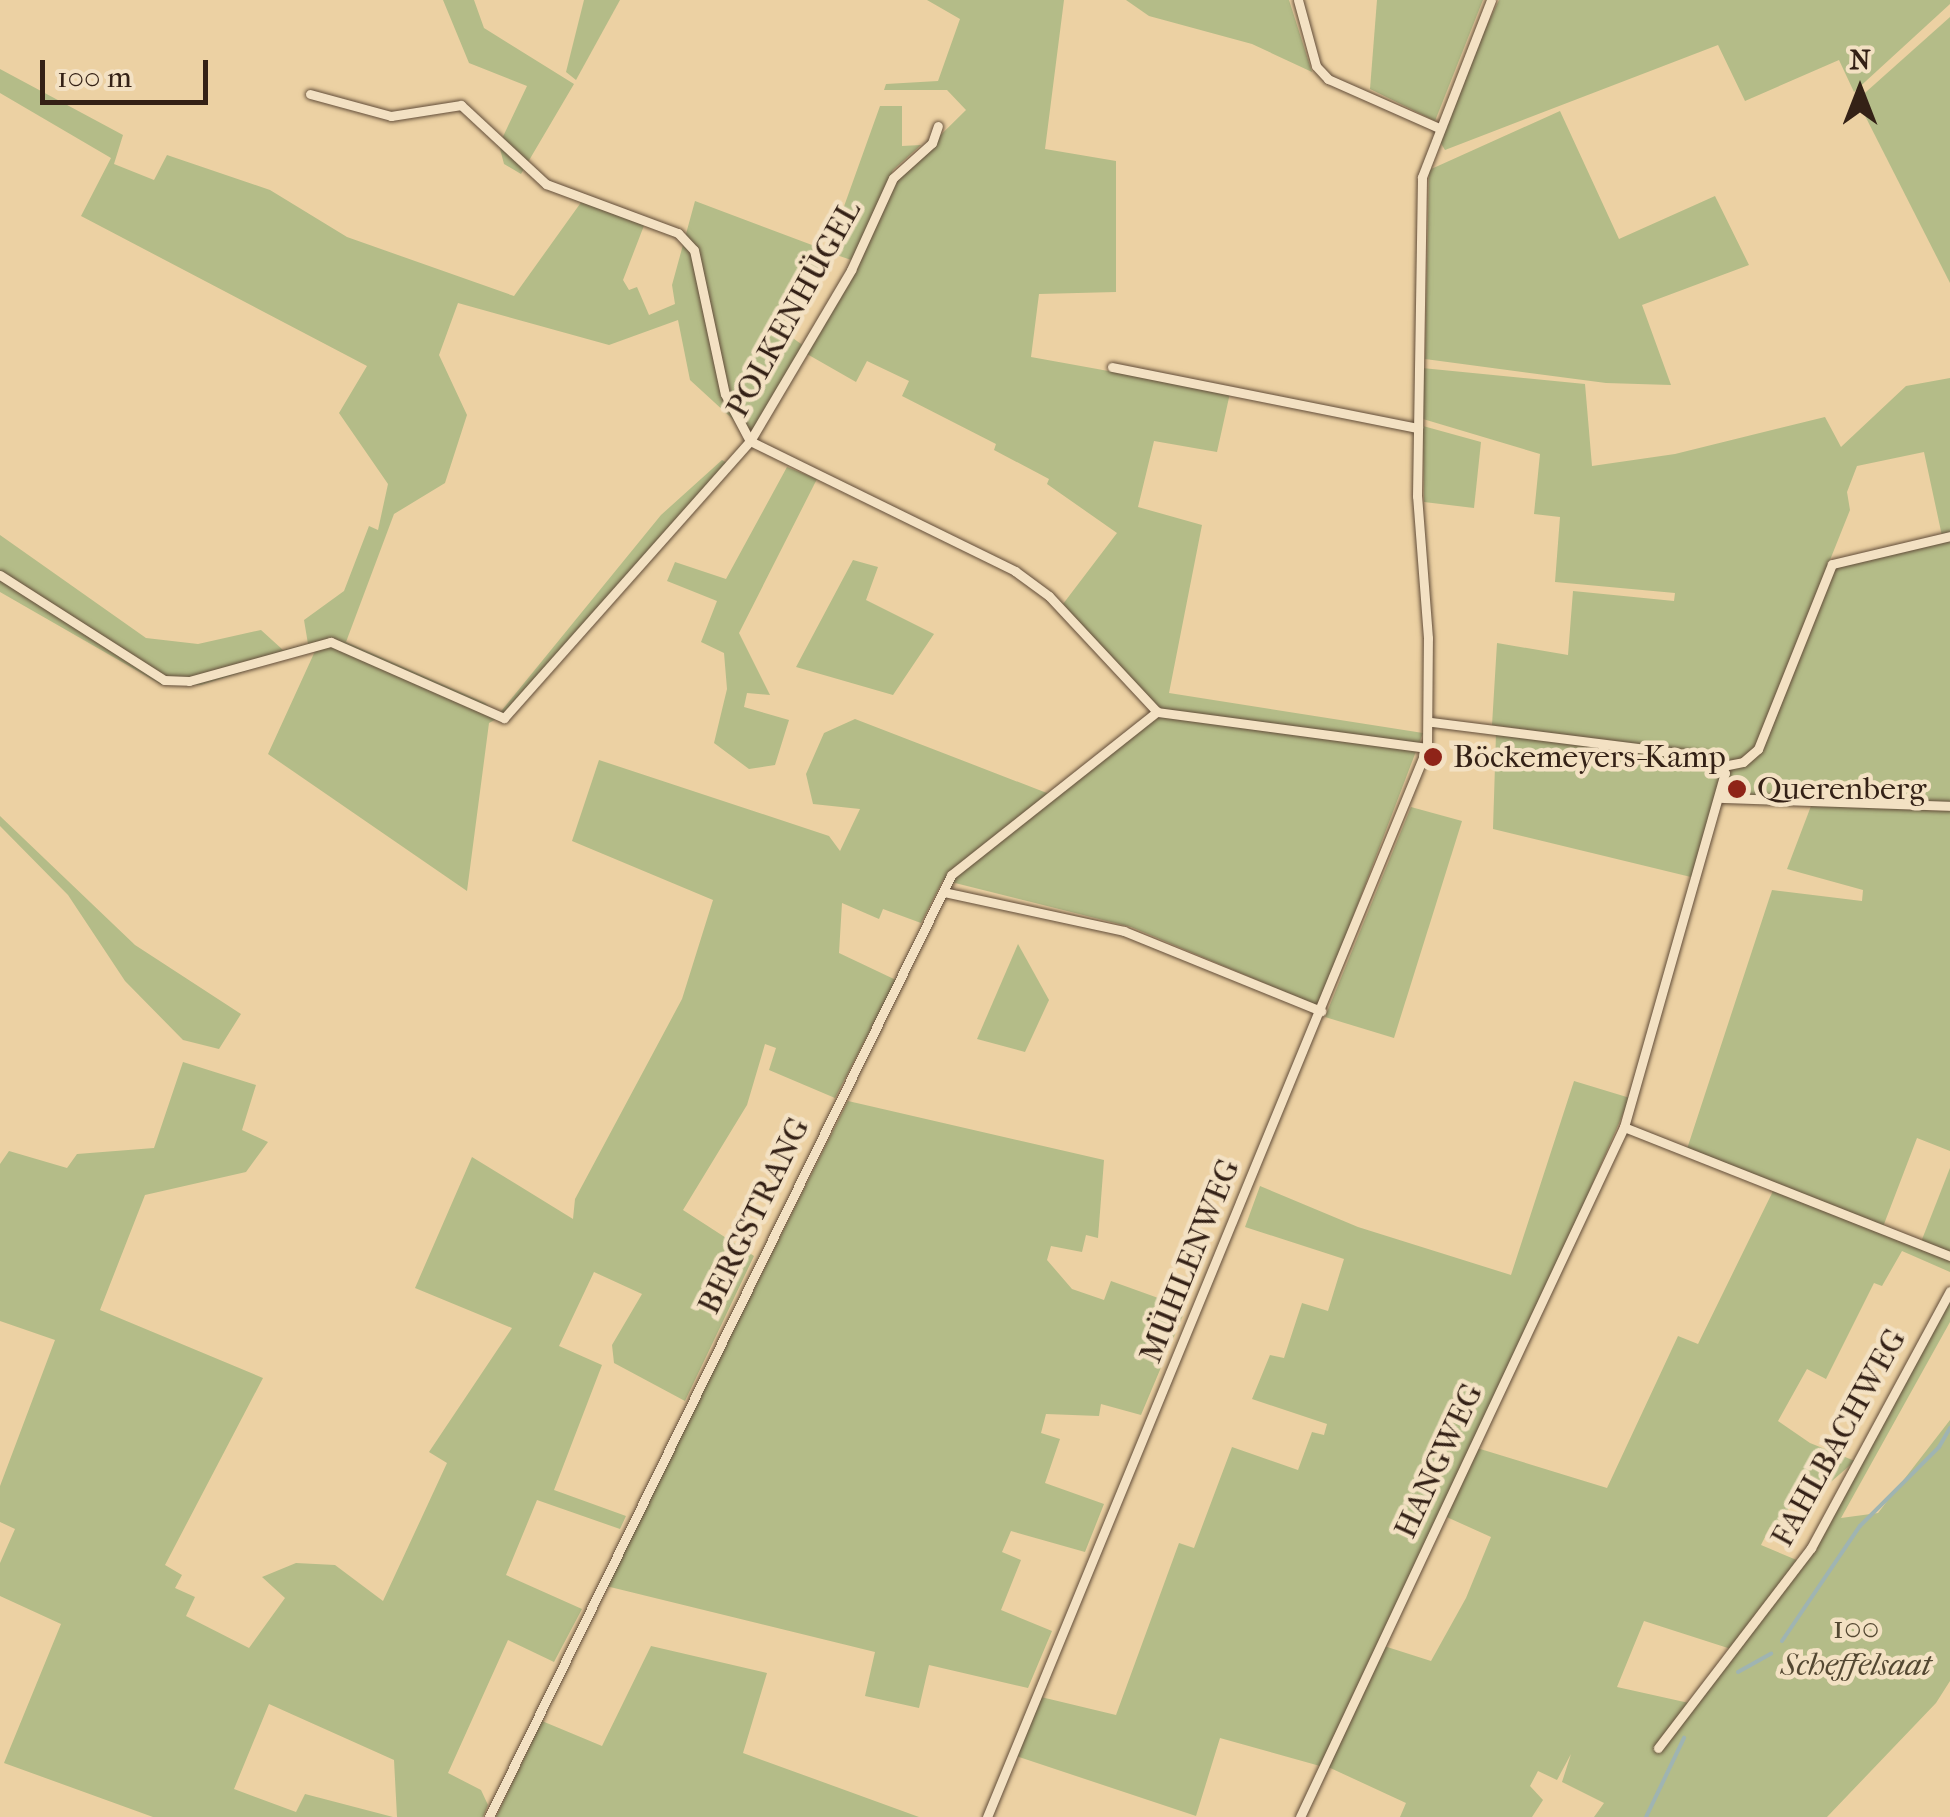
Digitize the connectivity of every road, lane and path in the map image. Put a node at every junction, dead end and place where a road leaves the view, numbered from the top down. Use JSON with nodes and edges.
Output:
{"nodes":[{"id":1,"x":1298,"y":0,"type":"edge"},
{"id":2,"x":1491,"y":0,"type":"edge"},
{"id":3,"x":310,"y":94,"type":"dead end"},
{"id":4,"x":938,"y":126,"type":"dead end"},
{"id":5,"x":1438,"y":128,"type":"junction"},
{"id":6,"x":1112,"y":367,"type":"dead end"},
{"id":7,"x":1418,"y":428,"type":"junction"},
{"id":8,"x":750,"y":441,"type":"junction"},
{"id":9,"x":1950,"y":536,"type":"edge"},
{"id":10,"x":0,"y":576,"type":"edge"},
{"id":11,"x":1157,"y":712,"type":"junction"},
{"id":12,"x":1432,"y":722,"type":"junction"},
{"id":13,"x":1428,"y":748,"type":"junction"},
{"id":14,"x":1723,"y":766,"type":"junction"},
{"id":15,"x":1722,"y":798,"type":"junction"},
{"id":16,"x":1950,"y":806,"type":"edge"},
{"id":17,"x":944,"y":892,"type":"junction"},
{"id":18,"x":1320,"y":1011,"type":"junction"},
{"id":19,"x":1624,"y":1127,"type":"junction"},
{"id":20,"x":1950,"y":1256,"type":"edge"},
{"id":21,"x":1950,"y":1291,"type":"edge"},
{"id":22,"x":1658,"y":1748,"type":"dead end"},
{"id":23,"x":490,"y":1817,"type":"edge"},
{"id":24,"x":987,"y":1817,"type":"edge"},
{"id":25,"x":1300,"y":1817,"type":"edge"}],
"edges":[{"from":1,"to":5,"type":"street"},
{"from":2,"to":5,"type":"street","name":"MÜHLENWEG"},
{"from":3,"to":8,"type":"street","name":"POLKENHÜGEL"},
{"from":4,"to":8,"type":"street","name":"POLKENHÜGEL"},
{"from":5,"to":7,"type":"street","name":"MÜHLENWEG"},
{"from":6,"to":7,"type":"street"},
{"from":7,"to":12,"type":"street","name":"MÜHLENWEG"},
{"from":8,"to":10,"type":"street"},
{"from":8,"to":11,"type":"street"},
{"from":9,"to":14,"type":"street"},
{"from":11,"to":13,"type":"street"},
{"from":11,"to":17,"type":"street","name":"BERGSTRANG"},
{"from":12,"to":13,"type":"street","name":"MÜHLENWEG"},
{"from":12,"to":14,"type":"street"},
{"from":13,"to":18,"type":"street","name":"MÜHLENWEG"},
{"from":14,"to":15,"type":"street","name":"HANGWEG"},
{"from":15,"to":16,"type":"street"},
{"from":15,"to":19,"type":"street","name":"HANGWEG"},
{"from":17,"to":18,"type":"street"},
{"from":17,"to":23,"type":"street","name":"BERGSTRANG"},
{"from":18,"to":24,"type":"street","name":"MÜHLENWEG"},
{"from":19,"to":20,"type":"street"},
{"from":19,"to":25,"type":"street","name":"HANGWEG"},
{"from":21,"to":22,"type":"street","name":"FAHLBACHWEG"}]}
